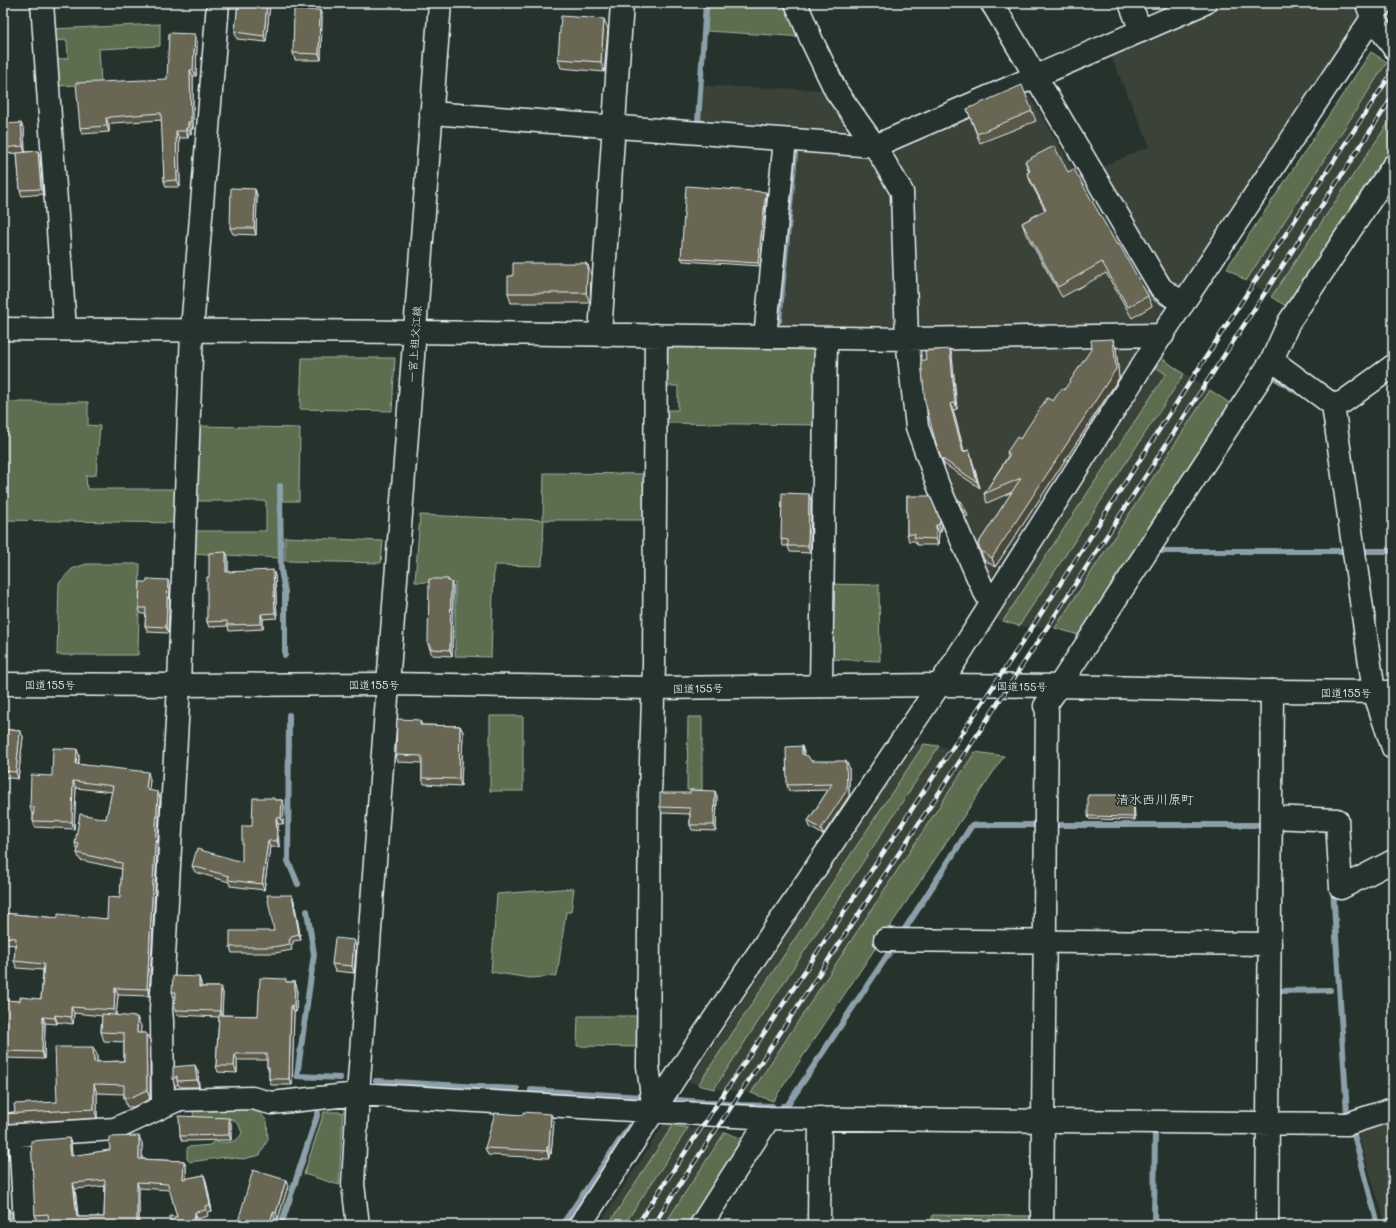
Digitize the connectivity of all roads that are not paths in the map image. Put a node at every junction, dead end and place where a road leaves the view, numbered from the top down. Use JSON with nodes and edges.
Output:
{"nodes":[{"id":1,"x":42,"y":3,"type":"edge"},
{"id":2,"x":218,"y":3,"type":"edge"},
{"id":3,"x":440,"y":3,"type":"edge"},
{"id":4,"x":622,"y":3,"type":"edge"},
{"id":5,"x":796,"y":3,"type":"edge"},
{"id":6,"x":992,"y":3,"type":"edge"},
{"id":7,"x":1130,"y":3,"type":"edge"},
{"id":8,"x":1205,"y":3,"type":"edge"},
{"id":9,"x":1374,"y":8,"type":"edge"},
{"id":10,"x":1141,"y":31,"type":"junction"},
{"id":11,"x":1393,"y":46,"type":"edge"},
{"id":12,"x":1035,"y":77,"type":"junction"},
{"id":13,"x":431,"y":113,"type":"junction"},
{"id":14,"x":614,"y":126,"type":"junction"},
{"id":15,"x":785,"y":140,"type":"junction"},
{"id":16,"x":875,"y":146,"type":"junction"},
{"id":17,"x":1393,"y":166,"type":"edge"},
{"id":18,"x":1183,"y":304,"type":"junction"},
{"id":19,"x":3,"y":329,"type":"edge"},
{"id":20,"x":65,"y":329,"type":"junction"},
{"id":21,"x":192,"y":330,"type":"junction"},
{"id":22,"x":414,"y":332,"type":"junction"},
{"id":23,"x":600,"y":334,"type":"junction"},
{"id":24,"x":656,"y":335,"type":"junction"},
{"id":25,"x":1163,"y":335,"type":"junction"},
{"id":26,"x":765,"y":337,"type":"junction"},
{"id":27,"x":826,"y":338,"type":"junction"},
{"id":28,"x":907,"y":339,"type":"junction"},
{"id":29,"x":1272,"y":360,"type":"junction"},
{"id":30,"x":1393,"y":366,"type":"edge"},
{"id":31,"x":1333,"y":404,"type":"junction"},
{"id":32,"x":992,"y":603,"type":"junction"},
{"id":33,"x":3,"y":684,"type":"edge"},
{"id":34,"x":388,"y":684,"type":"junction"},
{"id":35,"x":179,"y":685,"type":"junction"},
{"id":36,"x":939,"y":685,"type":"junction"},
{"id":37,"x":821,"y":686,"type":"junction"},
{"id":38,"x":1059,"y":686,"type":"junction"},
{"id":39,"x":653,"y":688,"type":"junction"},
{"id":40,"x":1272,"y":692,"type":"junction"},
{"id":41,"x":1384,"y":692,"type":"edge"},
{"id":42,"x":1393,"y":748,"type":"edge"},
{"id":43,"x":1272,"y":817,"type":"junction"},
{"id":44,"x":1393,"y":861,"type":"edge"},
{"id":45,"x":885,"y":940,"type":"dead end"},
{"id":46,"x":1045,"y":942,"type":"junction"},
{"id":47,"x":1270,"y":944,"type":"junction"},
{"id":48,"x":358,"y":1094,"type":"junction"},
{"id":49,"x":164,"y":1106,"type":"junction"},
{"id":50,"x":1393,"y":1109,"type":"edge"},
{"id":51,"x":654,"y":1111,"type":"junction"},
{"id":52,"x":769,"y":1118,"type":"junction"},
{"id":53,"x":820,"y":1118,"type":"junction"},
{"id":54,"x":1043,"y":1121,"type":"junction"},
{"id":55,"x":1268,"y":1123,"type":"junction"},
{"id":56,"x":11,"y":1136,"type":"edge"},
{"id":57,"x":25,"y":1225,"type":"edge"},
{"id":58,"x":358,"y":1225,"type":"edge"},
{"id":59,"x":580,"y":1225,"type":"edge"},
{"id":60,"x":701,"y":1225,"type":"edge"},
{"id":61,"x":819,"y":1225,"type":"edge"},
{"id":62,"x":1042,"y":1225,"type":"edge"},
{"id":63,"x":1267,"y":1225,"type":"edge"}],
"edges":[{"from":1,"to":20,"type":"main road"},
{"from":2,"to":21,"type":"main road"},
{"from":3,"to":13,"type":"main road","name":"一宮上祖父江線"},
{"from":4,"to":14,"type":"main road"},
{"from":5,"to":16,"type":"main road"},
{"from":6,"to":12,"type":"main road"},
{"from":7,"to":10,"type":"main road"},
{"from":8,"to":10,"type":"main road"},
{"from":9,"to":11,"type":"main road"},
{"from":9,"to":18,"type":"main road"},
{"from":10,"to":12,"type":"main road"},
{"from":12,"to":16,"type":"main road"},
{"from":12,"to":18,"type":"main road"},
{"from":13,"to":14,"type":"main road"},
{"from":13,"to":22,"type":"main road","name":"一宮上祖父江線"},
{"from":14,"to":15,"type":"main road"},
{"from":14,"to":23,"type":"main road"},
{"from":15,"to":16,"type":"main road"},
{"from":15,"to":26,"type":"main road"},
{"from":16,"to":28,"type":"main road"},
{"from":17,"to":29,"type":"main road"},
{"from":18,"to":25,"type":"main road"},
{"from":19,"to":20,"type":"main road"},
{"from":20,"to":21,"type":"main road"},
{"from":21,"to":22,"type":"main road"},
{"from":21,"to":35,"type":"main road"},
{"from":22,"to":23,"type":"main road"},
{"from":22,"to":34,"type":"main road","name":"一宮上祖父江線"},
{"from":23,"to":24,"type":"main road"},
{"from":24,"to":26,"type":"main road"},
{"from":24,"to":39,"type":"main road"},
{"from":25,"to":28,"type":"main road"},
{"from":25,"to":32,"type":"main road"},
{"from":26,"to":27,"type":"main road"},
{"from":27,"to":28,"type":"main road"},
{"from":27,"to":37,"type":"main road"},
{"from":28,"to":32,"type":"main road"},
{"from":29,"to":31,"type":"main road"},
{"from":29,"to":38,"type":"main road"},
{"from":30,"to":31,"type":"main road"},
{"from":31,"to":41,"type":"main road"},
{"from":32,"to":36,"type":"main road"},
{"from":33,"to":35,"type":"main road","name":"国道155号"},
{"from":34,"to":35,"type":"main road","name":"国道155号"},
{"from":34,"to":39,"type":"main road","name":"国道155号"},
{"from":34,"to":48,"type":"main road","name":"一宮上祖父江線"},
{"from":35,"to":49,"type":"main road"},
{"from":36,"to":37,"type":"main road","name":"国道155号"},
{"from":36,"to":38,"type":"main road","name":"国道155号"},
{"from":36,"to":51,"type":"main road"},
{"from":37,"to":39,"type":"main road","name":"国道155号"},
{"from":38,"to":40,"type":"main road","name":"国道155号"},
{"from":38,"to":46,"type":"main road"},
{"from":39,"to":51,"type":"main road"},
{"from":40,"to":41,"type":"main road","name":"国道155号"},
{"from":40,"to":43,"type":"main road"},
{"from":41,"to":42,"type":"main road"},
{"from":43,"to":44,"type":"main road"},
{"from":43,"to":47,"type":"main road"},
{"from":45,"to":46,"type":"main road"},
{"from":46,"to":47,"type":"main road"},
{"from":46,"to":54,"type":"main road"},
{"from":47,"to":55,"type":"main road"},
{"from":48,"to":49,"type":"main road"},
{"from":48,"to":51,"type":"main road"},
{"from":48,"to":58,"type":"main road","name":"一宮上祖父江線"},
{"from":49,"to":56,"type":"main road"},
{"from":50,"to":55,"type":"main road"},
{"from":51,"to":52,"type":"main road"},
{"from":51,"to":59,"type":"main road"},
{"from":52,"to":53,"type":"main road"},
{"from":52,"to":60,"type":"main road"},
{"from":53,"to":54,"type":"main road"},
{"from":53,"to":61,"type":"main road"},
{"from":54,"to":55,"type":"main road"},
{"from":54,"to":62,"type":"main road"},
{"from":55,"to":63,"type":"main road"},
{"from":56,"to":57,"type":"main road"}]}
